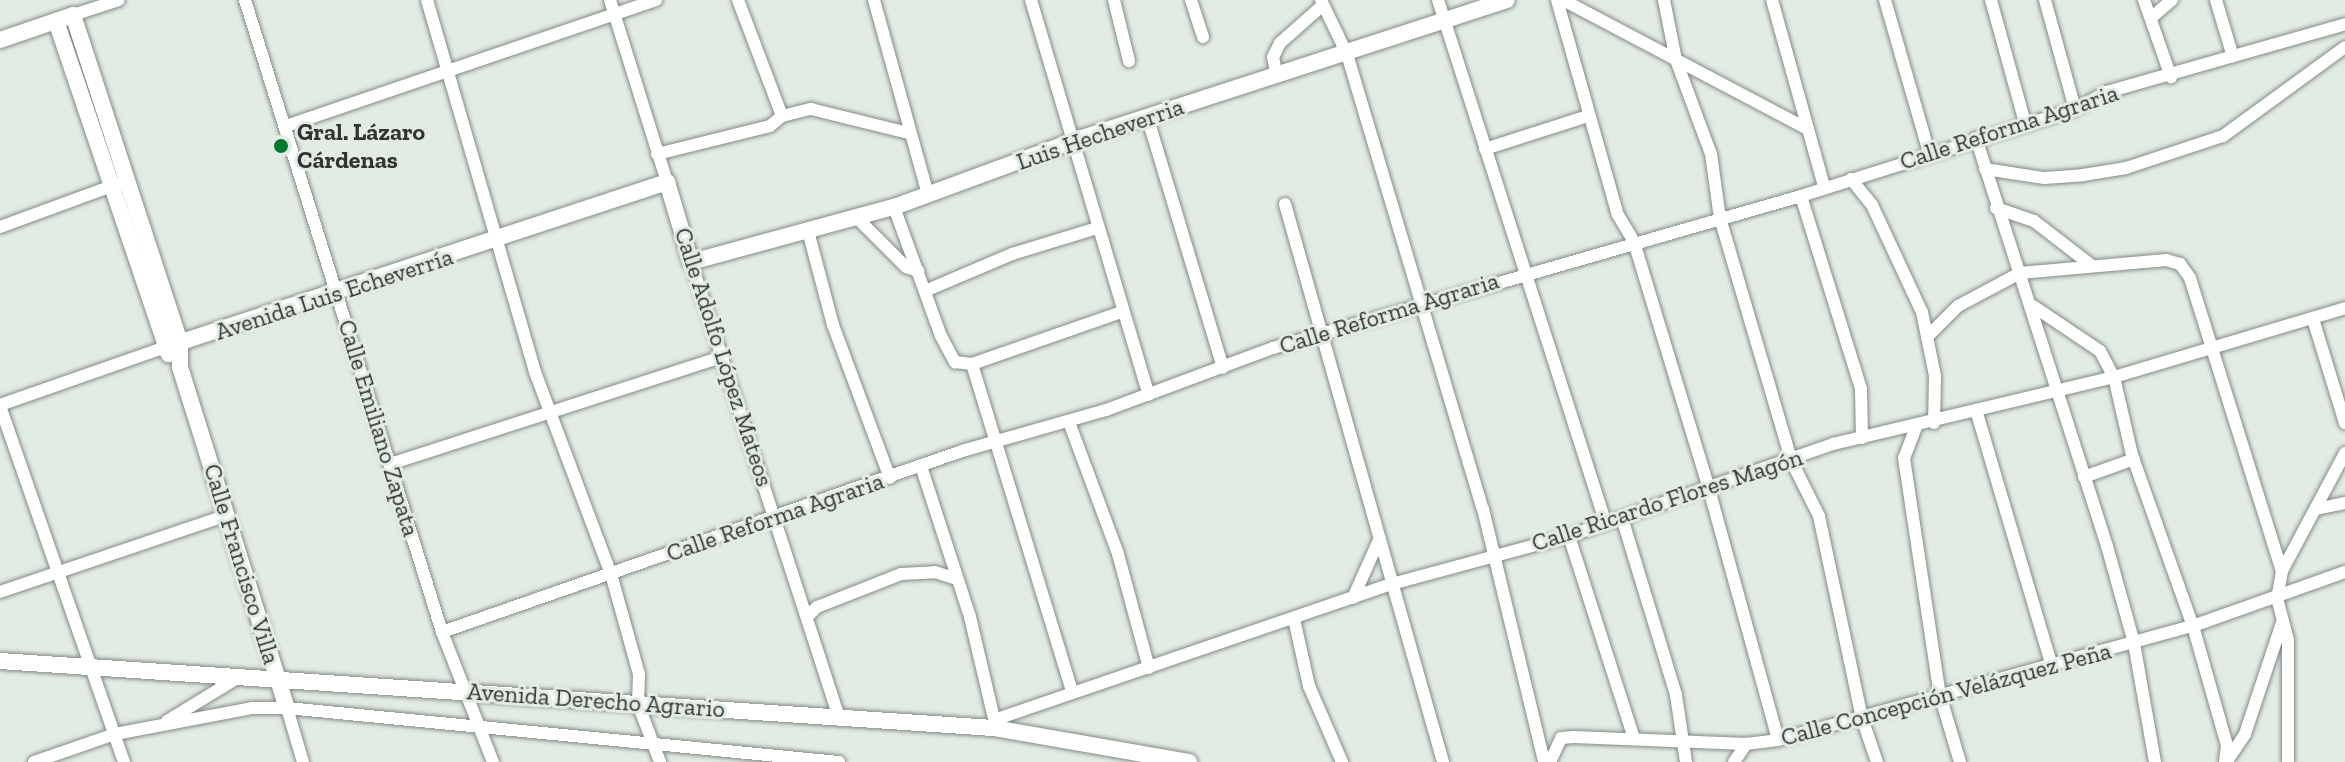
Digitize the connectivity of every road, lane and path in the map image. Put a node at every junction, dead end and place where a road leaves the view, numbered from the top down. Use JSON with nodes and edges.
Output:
{"nodes":[{"id":1,"x":119,"y":0,"type":"edge"},
{"id":2,"x":245,"y":0,"type":"edge"},
{"id":3,"x":427,"y":0,"type":"edge"},
{"id":4,"x":610,"y":0,"type":"edge"},
{"id":5,"x":656,"y":0,"type":"edge"},
{"id":6,"x":738,"y":0,"type":"edge"},
{"id":7,"x":874,"y":0,"type":"edge"},
{"id":8,"x":1031,"y":0,"type":"edge"},
{"id":9,"x":1114,"y":0,"type":"edge"},
{"id":10,"x":1191,"y":0,"type":"edge"},
{"id":11,"x":1438,"y":0,"type":"edge"},
{"id":12,"x":1507,"y":0,"type":"edge"},
{"id":13,"x":1557,"y":0,"type":"edge"},
{"id":14,"x":1563,"y":0,"type":"edge"},
{"id":15,"x":1664,"y":0,"type":"edge"},
{"id":16,"x":1772,"y":0,"type":"edge"},
{"id":17,"x":1885,"y":0,"type":"edge"},
{"id":18,"x":1991,"y":0,"type":"edge"},
{"id":19,"x":2045,"y":0,"type":"edge"},
{"id":20,"x":2144,"y":0,"type":"edge"},
{"id":21,"x":2172,"y":0,"type":"edge"},
{"id":22,"x":2216,"y":0,"type":"edge"},
{"id":23,"x":1322,"y":2,"type":"edge"},
{"id":24,"x":615,"y":14,"type":"junction"},
{"id":25,"x":73,"y":15,"type":"junction"},
{"id":26,"x":2151,"y":18,"type":"junction"},
{"id":27,"x":56,"y":21,"type":"junction"},
{"id":28,"x":1447,"y":22,"type":"junction"},
{"id":29,"x":2345,"y":24,"type":"edge"},
{"id":30,"x":1203,"y":37,"type":"dead end"},
{"id":31,"x":0,"y":40,"type":"edge"},
{"id":32,"x":2345,"y":47,"type":"edge"},
{"id":33,"x":1347,"y":54,"type":"junction"},
{"id":34,"x":2233,"y":57,"type":"junction"},
{"id":35,"x":1676,"y":60,"type":"junction"},
{"id":36,"x":1129,"y":61,"type":"dead end"},
{"id":37,"x":1276,"y":72,"type":"junction"},
{"id":38,"x":451,"y":74,"type":"junction"},
{"id":39,"x":2171,"y":77,"type":"junction"},
{"id":40,"x":2075,"y":109,"type":"junction"},
{"id":41,"x":782,"y":116,"type":"junction"},
{"id":42,"x":1147,"y":116,"type":"junction"},
{"id":43,"x":1588,"y":116,"type":"junction"},
{"id":44,"x":2025,"y":123,"type":"junction"},
{"id":45,"x":286,"y":126,"type":"junction"},
{"id":46,"x":1808,"y":129,"type":"junction"},
{"id":47,"x":908,"y":133,"type":"junction"},
{"id":48,"x":1976,"y":138,"type":"junction"},
{"id":49,"x":1073,"y":141,"type":"junction"},
{"id":50,"x":1485,"y":149,"type":"junction"},
{"id":51,"x":1929,"y":152,"type":"junction"},
{"id":52,"x":657,"y":154,"type":"junction"},
{"id":53,"x":1985,"y":169,"type":"junction"},
{"id":54,"x":1851,"y":179,"type":"junction"},
{"id":55,"x":127,"y":182,"type":"junction"},
{"id":56,"x":667,"y":182,"type":"junction"},
{"id":57,"x":1824,"y":186,"type":"junction"},
{"id":58,"x":108,"y":187,"type":"junction"},
{"id":59,"x":928,"y":195,"type":"junction"},
{"id":60,"x":1801,"y":196,"type":"junction"},
{"id":61,"x":1285,"y":204,"type":"dead end"},
{"id":62,"x":894,"y":207,"type":"junction"},
{"id":63,"x":1996,"y":208,"type":"junction"},
{"id":64,"x":857,"y":218,"type":"junction"},
{"id":65,"x":1720,"y":218,"type":"junction"},
{"id":66,"x":0,"y":227,"type":"edge"},
{"id":67,"x":1097,"y":228,"type":"junction"},
{"id":68,"x":808,"y":231,"type":"junction"},
{"id":69,"x":500,"y":241,"type":"junction"},
{"id":70,"x":1634,"y":242,"type":"junction"},
{"id":71,"x":691,"y":262,"type":"junction"},
{"id":72,"x":2091,"y":265,"type":"junction"},
{"id":73,"x":918,"y":271,"type":"junction"},
{"id":74,"x":1524,"y":272,"type":"junction"},
{"id":75,"x":2020,"y":273,"type":"junction"},
{"id":76,"x":925,"y":291,"type":"junction"},
{"id":77,"x":338,"y":293,"type":"junction"},
{"id":78,"x":2033,"y":305,"type":"junction"},
{"id":79,"x":1422,"y":306,"type":"junction"},
{"id":80,"x":2345,"y":308,"type":"edge"},
{"id":81,"x":1121,"y":312,"type":"junction"},
{"id":82,"x":2313,"y":319,"type":"junction"},
{"id":83,"x":1322,"y":333,"type":"junction"},
{"id":84,"x":1929,"y":335,"type":"junction"},
{"id":85,"x":180,"y":342,"type":"junction"},
{"id":86,"x":2212,"y":346,"type":"junction"},
{"id":87,"x":163,"y":348,"type":"junction"},
{"id":88,"x":721,"y":357,"type":"junction"},
{"id":89,"x":972,"y":364,"type":"junction"},
{"id":90,"x":180,"y":367,"type":"junction"},
{"id":91,"x":1223,"y":368,"type":"junction"},
{"id":92,"x":2114,"y":377,"type":"junction"},
{"id":93,"x":2058,"y":391,"type":"junction"},
{"id":94,"x":1149,"y":395,"type":"junction"},
{"id":95,"x":0,"y":406,"type":"edge"},
{"id":96,"x":1976,"y":410,"type":"junction"},
{"id":97,"x":552,"y":411,"type":"junction"},
{"id":98,"x":1069,"y":422,"type":"junction"},
{"id":99,"x":1934,"y":423,"type":"junction"},
{"id":100,"x":2345,"y":423,"type":"edge"},
{"id":101,"x":1916,"y":427,"type":"junction"},
{"id":102,"x":1862,"y":438,"type":"junction"},
{"id":103,"x":998,"y":441,"type":"junction"},
{"id":104,"x":2345,"y":453,"type":"edge"},
{"id":105,"x":2134,"y":459,"type":"junction"},
{"id":106,"x":1791,"y":460,"type":"junction"},
{"id":107,"x":390,"y":464,"type":"junction"},
{"id":108,"x":921,"y":466,"type":"junction"},
{"id":109,"x":2084,"y":477,"type":"junction"},
{"id":110,"x":890,"y":478,"type":"junction"},
{"id":111,"x":1709,"y":489,"type":"junction"},
{"id":112,"x":2345,"y":503,"type":"edge"},
{"id":113,"x":2316,"y":509,"type":"junction"},
{"id":114,"x":227,"y":515,"type":"junction"},
{"id":115,"x":777,"y":516,"type":"junction"},
{"id":116,"x":1622,"y":518,"type":"junction"},
{"id":117,"x":1606,"y":524,"type":"junction"},
{"id":118,"x":1569,"y":536,"type":"junction"},
{"id":119,"x":1379,"y":540,"type":"junction"},
{"id":120,"x":1493,"y":556,"type":"junction"},
{"id":121,"x":2282,"y":571,"type":"junction"},
{"id":122,"x":2345,"y":572,"type":"edge"},
{"id":123,"x":57,"y":573,"type":"junction"},
{"id":124,"x":611,"y":574,"type":"junction"},
{"id":125,"x":957,"y":579,"type":"junction"},
{"id":126,"x":1392,"y":584,"type":"junction"},
{"id":127,"x":0,"y":592,"type":"edge"},
{"id":128,"x":1353,"y":598,"type":"junction"},
{"id":129,"x":2277,"y":598,"type":"junction"},
{"id":130,"x":808,"y":616,"type":"junction"},
{"id":131,"x":1294,"y":619,"type":"junction"},
{"id":132,"x":2283,"y":620,"type":"junction"},
{"id":133,"x":2193,"y":626,"type":"junction"},
{"id":134,"x":442,"y":632,"type":"junction"},
{"id":135,"x":2134,"y":643,"type":"junction"},
{"id":136,"x":0,"y":661,"type":"edge"},
{"id":137,"x":2051,"y":664,"type":"junction"},
{"id":138,"x":1149,"y":668,"type":"junction"},
{"id":139,"x":92,"y":669,"type":"junction"},
{"id":140,"x":239,"y":677,"type":"junction"},
{"id":141,"x":278,"y":678,"type":"junction"},
{"id":142,"x":465,"y":692,"type":"junction"},
{"id":143,"x":1072,"y":692,"type":"junction"},
{"id":144,"x":1940,"y":695,"type":"junction"},
{"id":145,"x":638,"y":704,"type":"junction"},
{"id":146,"x":287,"y":708,"type":"junction"},
{"id":147,"x":838,"y":715,"type":"junction"},
{"id":148,"x":1862,"y":718,"type":"junction"},
{"id":149,"x":995,"y":723,"type":"junction"},
{"id":150,"x":161,"y":725,"type":"junction"},
{"id":151,"x":479,"y":727,"type":"junction"},
{"id":152,"x":115,"y":734,"type":"junction"},
{"id":153,"x":1634,"y":739,"type":"junction"},
{"id":154,"x":1778,"y":740,"type":"junction"},
{"id":155,"x":651,"y":741,"type":"junction"},
{"id":156,"x":1684,"y":742,"type":"junction"},
{"id":157,"x":1746,"y":744,"type":"junction"},
{"id":158,"x":2287,"y":759,"type":"edge"},
{"id":159,"x":34,"y":762,"type":"edge"},
{"id":160,"x":124,"y":762,"type":"edge"},
{"id":161,"x":303,"y":762,"type":"edge"},
{"id":162,"x":493,"y":762,"type":"edge"},
{"id":163,"x":660,"y":762,"type":"edge"},
{"id":164,"x":839,"y":762,"type":"edge"},
{"id":165,"x":1189,"y":762,"type":"edge"},
{"id":166,"x":1342,"y":762,"type":"edge"},
{"id":167,"x":1443,"y":762,"type":"edge"},
{"id":168,"x":1547,"y":762,"type":"edge"},
{"id":169,"x":1686,"y":762,"type":"edge"},
{"id":170,"x":1734,"y":762,"type":"edge"},
{"id":171,"x":1877,"y":762,"type":"edge"},
{"id":172,"x":1960,"y":762,"type":"edge"},
{"id":173,"x":2155,"y":762,"type":"edge"},
{"id":174,"x":2226,"y":762,"type":"edge"}],
"edges":[{"from":1,"to":25,"type":"street"},
{"from":2,"to":45,"type":"street","name":"Calle Emiliano Zapata"},
{"from":3,"to":38,"type":"street"},
{"from":4,"to":24,"type":"street","name":"Calle Adolfo López Mateos"},
{"from":5,"to":24,"type":"street"},
{"from":6,"to":41,"type":"street"},
{"from":7,"to":47,"type":"street"},
{"from":8,"to":49,"type":"street"},
{"from":9,"to":36,"type":"street"},
{"from":10,"to":30,"type":"street"},
{"from":11,"to":28,"type":"street"},
{"from":12,"to":28,"type":"street","name":"Luis Hecheverria"},
{"from":13,"to":43,"type":"street"},
{"from":14,"to":35,"type":"street"},
{"from":15,"to":35,"type":"street"},
{"from":16,"to":46,"type":"street"},
{"from":17,"to":51,"type":"street"},
{"from":18,"to":44,"type":"street"},
{"from":19,"to":40,"type":"street"},
{"from":20,"to":26,"type":"street"},
{"from":21,"to":26,"type":"street"},
{"from":22,"to":34,"type":"street"},
{"from":23,"to":33,"type":"street"},
{"from":23,"to":37,"type":"street"},
{"from":24,"to":38,"type":"street"},
{"from":24,"to":52,"type":"street","name":"Calle Adolfo López Mateos"},
{"from":25,"to":27,"type":"street"},
{"from":25,"to":55,"type":"street","name":"Calle Francisco Villa"},
{"from":26,"to":39,"type":"street"},
{"from":27,"to":31,"type":"street"},
{"from":27,"to":58,"type":"street","name":"Calle Francisco Villa"},
{"from":28,"to":33,"type":"street","name":"Luis Hecheverria"},
{"from":28,"to":50,"type":"street"},
{"from":29,"to":34,"type":"street","name":"Calle Reforma Agraria"},
{"from":32,"to":53,"type":"street"},
{"from":33,"to":37,"type":"street","name":"Luis Hecheverria"},
{"from":33,"to":79,"type":"street"},
{"from":34,"to":39,"type":"street","name":"Calle Reforma Agraria"},
{"from":35,"to":46,"type":"street"},
{"from":35,"to":65,"type":"street"},
{"from":37,"to":42,"type":"street","name":"Luis Hecheverria"},
{"from":38,"to":45,"type":"street"},
{"from":38,"to":69,"type":"street"},
{"from":39,"to":40,"type":"street","name":"Calle Reforma Agraria"},
{"from":40,"to":44,"type":"street","name":"Calle Reforma Agraria"},
{"from":41,"to":47,"type":"street"},
{"from":41,"to":52,"type":"street"},
{"from":42,"to":49,"type":"street","name":"Luis Hecheverria"},
{"from":42,"to":91,"type":"street"},
{"from":43,"to":50,"type":"street"},
{"from":43,"to":70,"type":"street"},
{"from":44,"to":48,"type":"street","name":"Calle Reforma Agraria"},
{"from":45,"to":77,"type":"street","name":"Calle Emiliano Zapata"},
{"from":46,"to":57,"type":"street"},
{"from":47,"to":59,"type":"street"},
{"from":48,"to":51,"type":"street","name":"Calle Reforma Agraria"},
{"from":48,"to":53,"type":"street"},
{"from":49,"to":59,"type":"street","name":"Luis Hecheverria"},
{"from":49,"to":67,"type":"street"},
{"from":50,"to":74,"type":"street"},
{"from":51,"to":54,"type":"street","name":"Calle Reforma Agraria"},
{"from":52,"to":56,"type":"street","name":"Calle Adolfo López Mateos"},
{"from":53,"to":63,"type":"street"},
{"from":54,"to":57,"type":"street","name":"Calle Reforma Agraria"},
{"from":54,"to":84,"type":"street"},
{"from":55,"to":58,"type":"street"},
{"from":55,"to":85,"type":"street","name":"Calle Francisco Villa"},
{"from":56,"to":69,"type":"street","name":"Avenida Luis Echeverría"},
{"from":56,"to":71,"type":"street","name":"Calle Adolfo López Mateos"},
{"from":57,"to":60,"type":"street","name":"Calle Reforma Agraria"},
{"from":58,"to":66,"type":"street"},
{"from":58,"to":87,"type":"street","name":"Calle Francisco Villa"},
{"from":59,"to":62,"type":"street","name":"Luis Hecheverria"},
{"from":60,"to":65,"type":"street","name":"Calle Reforma Agraria"},
{"from":60,"to":102,"type":"street"},
{"from":61,"to":83,"type":"street"},
{"from":62,"to":64,"type":"street","name":"Luis Hecheverria"},
{"from":62,"to":73,"type":"street"},
{"from":63,"to":72,"type":"street"},
{"from":63,"to":75,"type":"street"},
{"from":64,"to":68,"type":"street","name":"Luis Hecheverria"},
{"from":64,"to":73,"type":"street"},
{"from":65,"to":70,"type":"street","name":"Calle Reforma Agraria"},
{"from":65,"to":106,"type":"street"},
{"from":67,"to":76,"type":"street"},
{"from":67,"to":81,"type":"street"},
{"from":68,"to":71,"type":"street","name":"Luis Hecheverria"},
{"from":68,"to":110,"type":"street"},
{"from":69,"to":77,"type":"street","name":"Avenida Luis Echeverría"},
{"from":69,"to":97,"type":"street"},
{"from":70,"to":74,"type":"street","name":"Calle Reforma Agraria"},
{"from":70,"to":111,"type":"street"},
{"from":71,"to":88,"type":"street","name":"Calle Adolfo López Mateos"},
{"from":72,"to":75,"type":"street"},
{"from":72,"to":86,"type":"street"},
{"from":73,"to":76,"type":"street"},
{"from":74,"to":79,"type":"street","name":"Calle Reforma Agraria"},
{"from":74,"to":117,"type":"street"},
{"from":75,"to":78,"type":"street"},
{"from":75,"to":84,"type":"street"},
{"from":76,"to":89,"type":"street"},
{"from":77,"to":85,"type":"street","name":"Avenida Luis Echeverría"},
{"from":77,"to":107,"type":"street","name":"Calle Emiliano Zapata"},
{"from":78,"to":92,"type":"street"},
{"from":78,"to":93,"type":"street"},
{"from":79,"to":83,"type":"street","name":"Calle Reforma Agraria"},
{"from":79,"to":120,"type":"street"},
{"from":80,"to":82,"type":"street","name":"Calle Ricardo Flores Magón"},
{"from":81,"to":89,"type":"street"},
{"from":81,"to":94,"type":"street"},
{"from":82,"to":86,"type":"street","name":"Calle Ricardo Flores Magón"},
{"from":82,"to":100,"type":"street"},
{"from":83,"to":91,"type":"street","name":"Calle Reforma Agraria"},
{"from":83,"to":119,"type":"street"},
{"from":84,"to":99,"type":"street"},
{"from":85,"to":87,"type":"street","name":"Avenida Luis Echeverría"},
{"from":85,"to":90,"type":"street","name":"Calle Francisco Villa"},
{"from":86,"to":92,"type":"street","name":"Calle Ricardo Flores Magón"},
{"from":86,"to":121,"type":"street"},
{"from":87,"to":90,"type":"street","name":"Calle Francisco Villa"},
{"from":87,"to":95,"type":"street","name":"Avenida Luis Echeverría"},
{"from":88,"to":97,"type":"street"},
{"from":88,"to":115,"type":"street","name":"Calle Adolfo López Mateos"},
{"from":89,"to":103,"type":"street"},
{"from":90,"to":114,"type":"street","name":"Calle Francisco Villa"},
{"from":91,"to":94,"type":"street","name":"Calle Reforma Agraria"},
{"from":92,"to":93,"type":"street","name":"Calle Ricardo Flores Magón"},
{"from":92,"to":105,"type":"street"},
{"from":93,"to":96,"type":"street","name":"Calle Ricardo Flores Magón"},
{"from":93,"to":109,"type":"street"},
{"from":94,"to":98,"type":"street","name":"Calle Reforma Agraria"},
{"from":95,"to":123,"type":"street"},
{"from":96,"to":99,"type":"street","name":"Calle Ricardo Flores Magón"},
{"from":96,"to":137,"type":"street"},
{"from":97,"to":107,"type":"street"},
{"from":97,"to":124,"type":"street"},
{"from":98,"to":103,"type":"street","name":"Calle Reforma Agraria"},
{"from":98,"to":138,"type":"street"},
{"from":99,"to":101,"type":"street","name":"Calle Ricardo Flores Magón"},
{"from":101,"to":102,"type":"street","name":"Calle Ricardo Flores Magón"},
{"from":101,"to":144,"type":"street"},
{"from":102,"to":106,"type":"street","name":"Calle Ricardo Flores Magón"},
{"from":103,"to":108,"type":"street","name":"Calle Reforma Agraria"},
{"from":103,"to":143,"type":"street"},
{"from":104,"to":113,"type":"street"},
{"from":105,"to":109,"type":"street"},
{"from":105,"to":133,"type":"street"},
{"from":106,"to":111,"type":"street","name":"Calle Ricardo Flores Magón"},
{"from":106,"to":148,"type":"street"},
{"from":107,"to":134,"type":"street","name":"Calle Emiliano Zapata"},
{"from":108,"to":110,"type":"street","name":"Calle Reforma Agraria"},
{"from":108,"to":125,"type":"street"},
{"from":109,"to":135,"type":"street"},
{"from":110,"to":115,"type":"street","name":"Calle Reforma Agraria"},
{"from":111,"to":116,"type":"street","name":"Calle Ricardo Flores Magón"},
{"from":111,"to":154,"type":"street"},
{"from":112,"to":113,"type":"street"},
{"from":113,"to":121,"type":"street"},
{"from":114,"to":123,"type":"street"},
{"from":114,"to":141,"type":"street","name":"Calle Francisco Villa"},
{"from":115,"to":124,"type":"street","name":"Calle Reforma Agraria"},
{"from":115,"to":130,"type":"street","name":"Calle Adolfo López Mateos"},
{"from":116,"to":117,"type":"street","name":"Calle Ricardo Flores Magón"},
{"from":116,"to":156,"type":"street"},
{"from":117,"to":118,"type":"street","name":"Calle Ricardo Flores Magón"},
{"from":118,"to":120,"type":"street","name":"Calle Ricardo Flores Magón"},
{"from":118,"to":153,"type":"street"},
{"from":119,"to":126,"type":"street"},
{"from":119,"to":128,"type":"street"},
{"from":120,"to":126,"type":"street","name":"Calle Ricardo Flores Magón"},
{"from":120,"to":168,"type":"street"},
{"from":121,"to":129,"type":"street"},
{"from":122,"to":129,"type":"street","name":"Calle Concepción Velázquez Peña"},
{"from":123,"to":127,"type":"street"},
{"from":123,"to":139,"type":"street"},
{"from":124,"to":134,"type":"street","name":"Calle Reforma Agraria"},
{"from":124,"to":145,"type":"street"},
{"from":125,"to":130,"type":"street"},
{"from":125,"to":149,"type":"street"},
{"from":126,"to":128,"type":"street","name":"Calle Ricardo Flores Magón"},
{"from":126,"to":167,"type":"street"},
{"from":128,"to":131,"type":"street","name":"Calle Ricardo Flores Magón"},
{"from":129,"to":132,"type":"street"},
{"from":129,"to":133,"type":"street","name":"Calle Concepción Velázquez Peña"},
{"from":130,"to":147,"type":"street","name":"Calle Adolfo López Mateos"},
{"from":131,"to":138,"type":"street","name":"Calle Ricardo Flores Magón"},
{"from":131,"to":166,"type":"street"},
{"from":132,"to":158,"type":"street"},
{"from":132,"to":174,"type":"street"},
{"from":133,"to":135,"type":"street","name":"Calle Concepción Velázquez Peña"},
{"from":133,"to":174,"type":"street"},
{"from":134,"to":142,"type":"street","name":"Calle Emiliano Zapata"},
{"from":135,"to":137,"type":"street","name":"Calle Concepción Velázquez Peña"},
{"from":135,"to":173,"type":"street"},
{"from":136,"to":139,"type":"street","name":"Avenida Derecho Agrario"},
{"from":137,"to":144,"type":"street","name":"Calle Concepción Velázquez Peña"},
{"from":138,"to":143,"type":"street","name":"Calle Ricardo Flores Magón"},
{"from":139,"to":140,"type":"street","name":"Avenida Derecho Agrario"},
{"from":139,"to":152,"type":"street"},
{"from":140,"to":141,"type":"street","name":"Avenida Derecho Agrario"},
{"from":140,"to":150,"type":"street"},
{"from":141,"to":142,"type":"street","name":"Avenida Derecho Agrario"},
{"from":141,"to":146,"type":"street","name":"Calle Francisco Villa"},
{"from":142,"to":145,"type":"street","name":"Avenida Derecho Agrario"},
{"from":142,"to":151,"type":"street","name":"Calle Emiliano Zapata"},
{"from":143,"to":149,"type":"street","name":"Calle Ricardo Flores Magón"},
{"from":144,"to":148,"type":"street","name":"Calle Concepción Velázquez Peña"},
{"from":144,"to":172,"type":"street"},
{"from":145,"to":147,"type":"street","name":"Avenida Derecho Agrario"},
{"from":145,"to":155,"type":"street"},
{"from":146,"to":150,"type":"street"},
{"from":146,"to":151,"type":"street"},
{"from":146,"to":161,"type":"street","name":"Calle Francisco Villa"},
{"from":147,"to":149,"type":"street","name":"Avenida Derecho Agrario"},
{"from":148,"to":154,"type":"street","name":"Calle Concepción Velázquez Peña"},
{"from":148,"to":171,"type":"street"},
{"from":149,"to":165,"type":"street","name":"Avenida Derecho Agrario"},
{"from":150,"to":152,"type":"street"},
{"from":151,"to":155,"type":"street"},
{"from":151,"to":162,"type":"street","name":"Calle Emiliano Zapata"},
{"from":152,"to":159,"type":"street"},
{"from":152,"to":160,"type":"street"},
{"from":153,"to":156,"type":"street","name":"Calle Concepción Velázquez Peña"},
{"from":153,"to":168,"type":"street","name":"Calle Concepción Velázquez Peña"},
{"from":154,"to":157,"type":"street","name":"Calle Concepción Velázquez Peña"},
{"from":155,"to":163,"type":"street"},
{"from":155,"to":164,"type":"street"},
{"from":156,"to":157,"type":"street","name":"Calle Concepción Velázquez Peña"},
{"from":156,"to":169,"type":"street"},
{"from":157,"to":170,"type":"street"}]}
